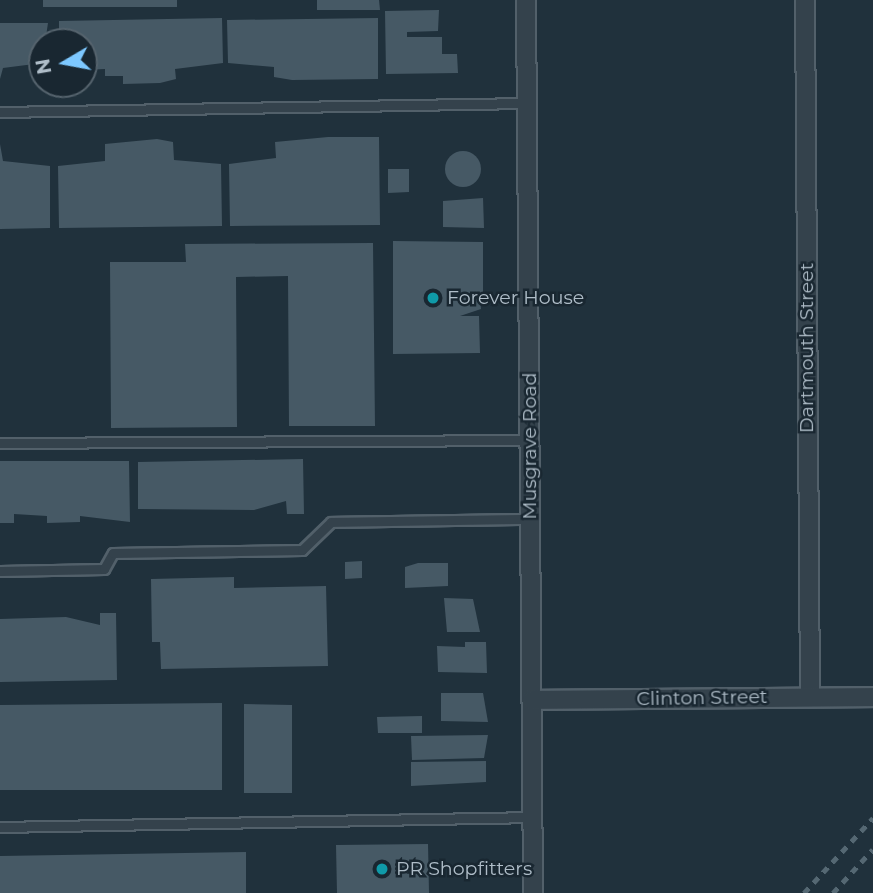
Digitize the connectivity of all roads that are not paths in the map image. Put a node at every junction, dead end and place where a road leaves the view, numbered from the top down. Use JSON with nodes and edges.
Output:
{"nodes":[{"id":1,"x":526,"y":0,"type":"edge"},
{"id":2,"x":805,"y":0,"type":"edge"},
{"id":3,"x":527,"y":103,"type":"junction"},
{"id":4,"x":0,"y":112,"type":"edge"},
{"id":5,"x":530,"y":440,"type":"junction"},
{"id":6,"x":0,"y":443,"type":"edge"},
{"id":7,"x":530,"y":519,"type":"junction"},
{"id":8,"x":0,"y":571,"type":"edge"},
{"id":9,"x":810,"y":696,"type":"junction"},
{"id":10,"x":873,"y":697,"type":"edge"},
{"id":11,"x":532,"y":700,"type":"junction"},
{"id":12,"x":533,"y":817,"type":"junction"},
{"id":13,"x":0,"y":827,"type":"edge"},
{"id":14,"x":533,"y":893,"type":"edge"}],
"edges":[{"from":1,"to":3,"type":"street","name":"Musgrave Road"},
{"from":2,"to":9,"type":"street","name":"Dartmouth Street"},
{"from":3,"to":4,"type":"lane"},
{"from":3,"to":5,"type":"street","name":"Musgrave Road"},
{"from":5,"to":6,"type":"lane"},
{"from":5,"to":7,"type":"street","name":"Musgrave Road"},
{"from":7,"to":8,"type":"lane"},
{"from":7,"to":11,"type":"street","name":"Musgrave Road"},
{"from":9,"to":10,"type":"street","name":"Clinton Street"},
{"from":9,"to":11,"type":"street","name":"Clinton Street"},
{"from":11,"to":12,"type":"street","name":"Musgrave Road"},
{"from":12,"to":13,"type":"lane"},
{"from":12,"to":14,"type":"street","name":"Musgrave Road"}]}
